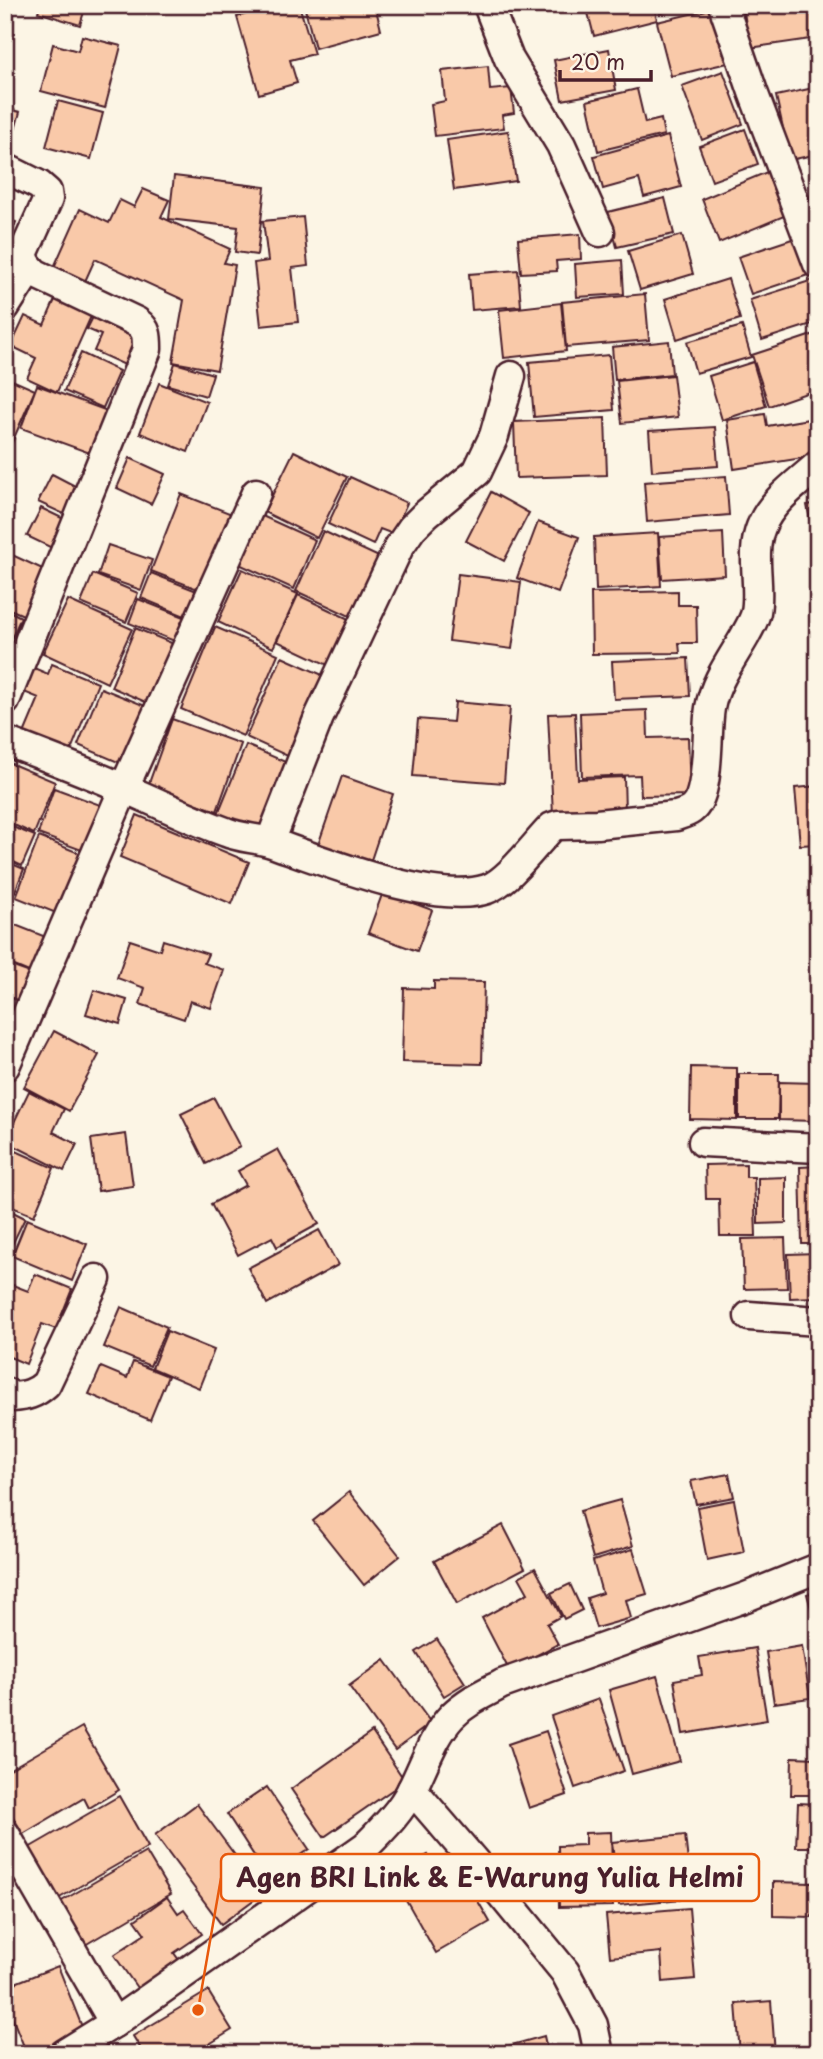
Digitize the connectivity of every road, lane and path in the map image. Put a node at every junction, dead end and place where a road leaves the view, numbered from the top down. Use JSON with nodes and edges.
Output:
{"nodes":[{"id":1,"x":488,"y":5,"type":"edge"},
{"id":2,"x":723,"y":5,"type":"edge"},
{"id":3,"x":5,"y":169,"type":"edge"},
{"id":4,"x":600,"y":232,"type":"dead end"},
{"id":5,"x":818,"y":264,"type":"edge"},
{"id":6,"x":30,"y":268,"type":"junction"},
{"id":7,"x":5,"y":307,"type":"edge"},
{"id":8,"x":511,"y":376,"type":"dead end"},
{"id":9,"x":818,"y":465,"type":"edge"},
{"id":10,"x":256,"y":493,"type":"dead end"},
{"id":11,"x":5,"y":701,"type":"edge"},
{"id":12,"x":5,"y":741,"type":"edge"},
{"id":13,"x":124,"y":788,"type":"junction"},
{"id":14,"x":270,"y":842,"type":"junction"},
{"id":15,"x":5,"y":1066,"type":"edge"},
{"id":16,"x":703,"y":1142,"type":"dead end"},
{"id":17,"x":818,"y":1148,"type":"edge"},
{"id":18,"x":96,"y":1279,"type":"dead end"},
{"id":19,"x":749,"y":1316,"type":"dead end"},
{"id":20,"x":818,"y":1321,"type":"edge"},
{"id":21,"x":5,"y":1392,"type":"edge"},
{"id":22,"x":818,"y":1568,"type":"edge"},
{"id":23,"x":412,"y":1789,"type":"junction"},
{"id":24,"x":5,"y":1833,"type":"edge"},
{"id":25,"x":114,"y":2023,"type":"junction"},
{"id":26,"x":64,"y":2054,"type":"edge"},
{"id":27,"x":599,"y":2054,"type":"edge"}],
"edges":[{"from":1,"to":4,"type":"street"},
{"from":2,"to":5,"type":"street"},
{"from":3,"to":6,"type":"street"},
{"from":6,"to":7,"type":"street"},
{"from":6,"to":11,"type":"street"},
{"from":8,"to":14,"type":"street"},
{"from":9,"to":14,"type":"street"},
{"from":10,"to":13,"type":"street"},
{"from":12,"to":13,"type":"street"},
{"from":13,"to":14,"type":"street"},
{"from":13,"to":15,"type":"street"},
{"from":16,"to":17,"type":"street"},
{"from":18,"to":21,"type":"street"},
{"from":19,"to":20,"type":"street"},
{"from":22,"to":23,"type":"street"},
{"from":23,"to":25,"type":"street"},
{"from":23,"to":27,"type":"street"},
{"from":24,"to":25,"type":"street"},
{"from":25,"to":26,"type":"street"}]}
